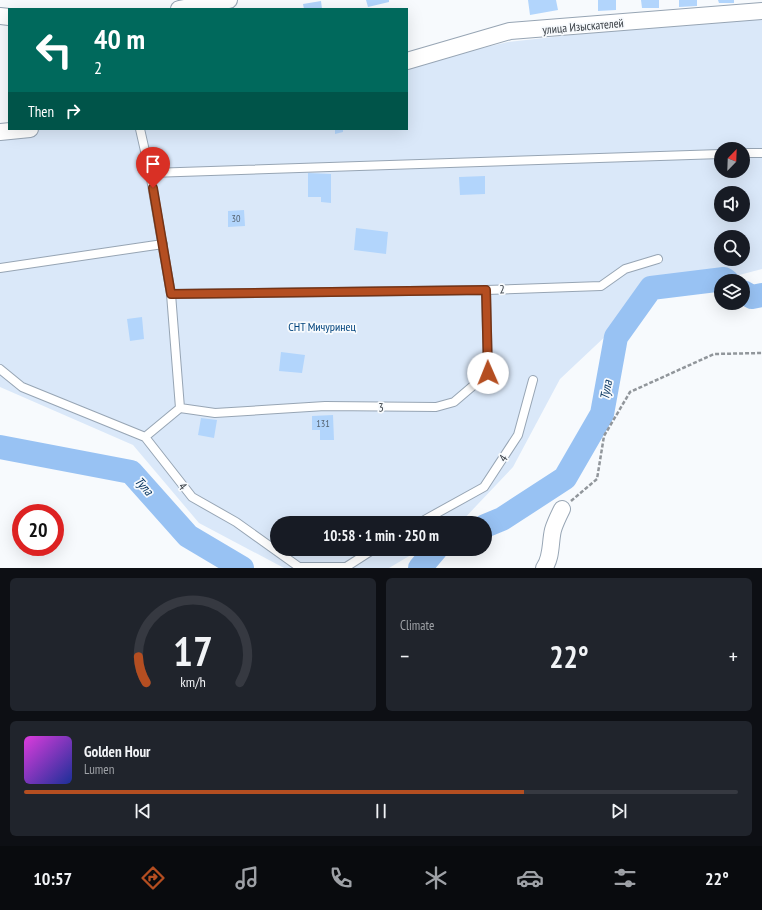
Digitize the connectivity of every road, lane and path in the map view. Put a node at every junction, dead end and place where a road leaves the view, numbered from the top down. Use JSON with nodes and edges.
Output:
{"nodes":[{"id":1,"x":229,"y":0,"type":"edge"},
{"id":2,"x":185,"y":8,"type":"edge"},
{"id":3,"x":762,"y":11,"type":"edge"},
{"id":4,"x":408,"y":61,"type":"edge"},
{"id":5,"x":20,"y":130,"type":"edge"},
{"id":6,"x":140,"y":130,"type":"edge"},
{"id":7,"x":0,"y":132,"type":"edge"},
{"id":8,"x":750,"y":153,"type":"edge"},
{"id":9,"x":762,"y":153,"type":"edge"},
{"id":10,"x":714,"y":154,"type":"edge"},
{"id":11,"x":150,"y":173,"type":"junction"},
{"id":12,"x":163,"y":244,"type":"junction"},
{"id":13,"x":658,"y":259,"type":"dead end"},
{"id":14,"x":0,"y":268,"type":"edge"},
{"id":15,"x":486,"y":290,"type":"junction"},
{"id":16,"x":171,"y":294,"type":"junction"},
{"id":17,"x":762,"y":353,"type":"edge"},
{"id":18,"x":0,"y":369,"type":"edge"},
{"id":19,"x":533,"y":380,"type":"dead end"},
{"id":20,"x":180,"y":408,"type":"junction"},
{"id":21,"x":145,"y":437,"type":"junction"},
{"id":22,"x":562,"y":509,"type":"joint"},
{"id":23,"x":432,"y":516,"type":"edge"},
{"id":24,"x":270,"y":546,"type":"edge"},
{"id":25,"x":284,"y":556,"type":"edge"},
{"id":26,"x":363,"y":556,"type":"edge"},
{"id":27,"x":544,"y":568,"type":"edge"}],
"edges":[{"from":1,"to":2,"type":"street"},
{"from":3,"to":4,"type":"street","name":"улица Изыскателей"},
{"from":5,"to":7,"type":"street"},
{"from":6,"to":11,"type":"lane"},
{"from":8,"to":9,"type":"lane"},
{"from":10,"to":11,"type":"lane"},
{"from":11,"to":12,"type":"lane"},
{"from":12,"to":14,"type":"lane"},
{"from":12,"to":16,"type":"lane"},
{"from":13,"to":15,"type":"lane","name":"2"},
{"from":15,"to":16,"type":"lane","name":"2"},
{"from":15,"to":20,"type":"lane","name":"3"},
{"from":16,"to":20,"type":"lane"},
{"from":17,"to":22,"type":"path"},
{"from":18,"to":21,"type":"lane","name":"4"},
{"from":19,"to":23,"type":"lane","name":"4"},
{"from":20,"to":21,"type":"lane"},
{"from":21,"to":24,"type":"lane","name":"4"},
{"from":22,"to":27,"type":"street"},
{"from":25,"to":26,"type":"lane","name":"4"}]}
